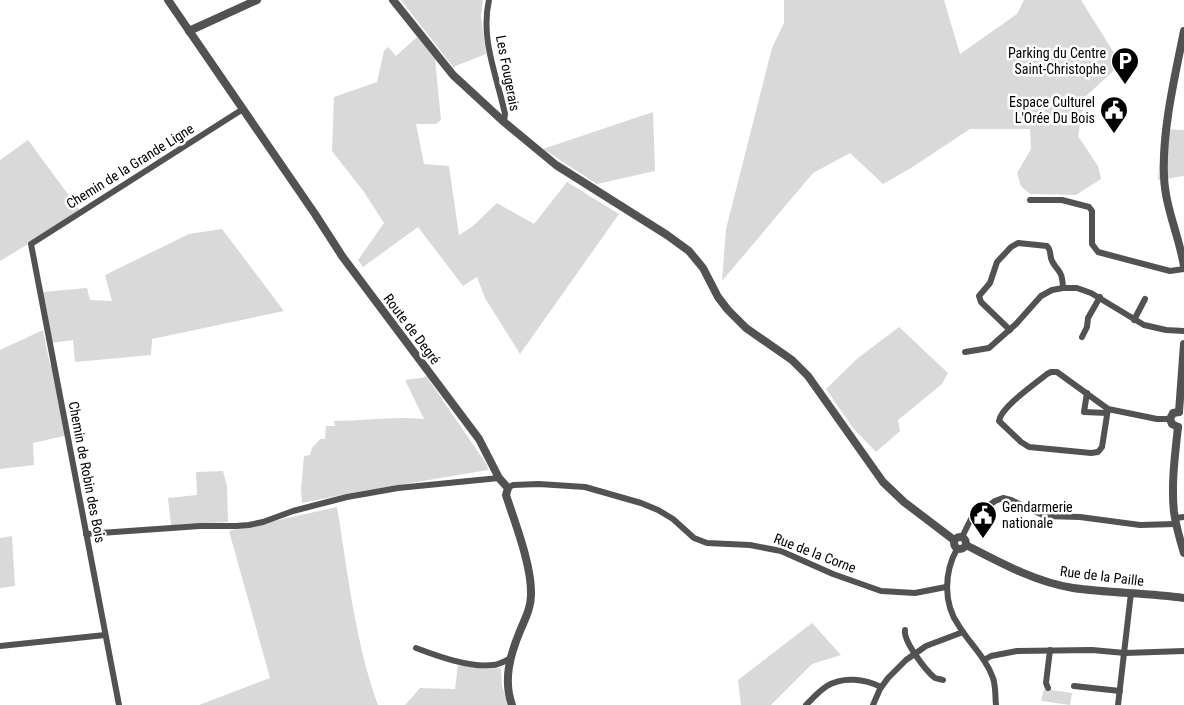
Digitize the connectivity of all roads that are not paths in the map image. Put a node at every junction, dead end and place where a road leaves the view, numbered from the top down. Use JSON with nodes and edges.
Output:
{"nodes":[{"id":1,"x":168,"y":0,"type":"edge"},
{"id":2,"x":257,"y":0,"type":"edge"},
{"id":3,"x":393,"y":0,"type":"edge"},
{"id":4,"x":489,"y":0,"type":"edge"},
{"id":5,"x":189,"y":31,"type":"junction"},
{"id":6,"x":1184,"y":31,"type":"edge"},
{"id":7,"x":243,"y":109,"type":"junction"},
{"id":8,"x":504,"y":122,"type":"junction"},
{"id":9,"x":1030,"y":200,"type":"dead end"},
{"id":10,"x":31,"y":244,"type":"joint"},
{"id":11,"x":1184,"y":268,"type":"edge"},
{"id":12,"x":1063,"y":288,"type":"junction"},
{"id":13,"x":1100,"y":297,"type":"junction"},
{"id":14,"x":1145,"y":299,"type":"dead end"},
{"id":15,"x":1134,"y":320,"type":"junction"},
{"id":16,"x":1010,"y":330,"type":"junction"},
{"id":17,"x":1184,"y":331,"type":"edge"},
{"id":18,"x":1082,"y":337,"type":"dead end"},
{"id":19,"x":1184,"y":344,"type":"edge"},
{"id":20,"x":965,"y":352,"type":"dead end"},
{"id":21,"x":1086,"y":393,"type":"junction"},
{"id":22,"x":1107,"y":411,"type":"junction"},
{"id":23,"x":1182,"y":413,"type":"edge"},
{"id":24,"x":1170,"y":419,"type":"junction"},
{"id":25,"x":1181,"y":425,"type":"edge"},
{"id":26,"x":499,"y":478,"type":"junction"},
{"id":27,"x":508,"y":488,"type":"junction"},
{"id":28,"x":1184,"y":517,"type":"edge"},
{"id":29,"x":1176,"y":521,"type":"junction"},
{"id":30,"x":86,"y":534,"type":"junction"},
{"id":31,"x":961,"y":541,"type":"junction"},
{"id":32,"x":957,"y":549,"type":"joint"},
{"id":33,"x":1184,"y":553,"type":"edge"},
{"id":34,"x":946,"y":587,"type":"junction"},
{"id":35,"x":1131,"y":593,"type":"junction"},
{"id":36,"x":1184,"y":598,"type":"edge"},
{"id":37,"x":904,"y":630,"type":"dead end"},
{"id":38,"x":963,"y":632,"type":"junction"},
{"id":39,"x":105,"y":635,"type":"junction"},
{"id":40,"x":0,"y":646,"type":"edge"},
{"id":41,"x":416,"y":648,"type":"dead end"},
{"id":42,"x":1050,"y":650,"type":"junction"},
{"id":43,"x":1184,"y":651,"type":"edge"},
{"id":44,"x":1125,"y":653,"type":"junction"},
{"id":45,"x":916,"y":654,"type":"junction"},
{"id":46,"x":511,"y":658,"type":"junction"},
{"id":47,"x":984,"y":660,"type":"junction"},
{"id":48,"x":943,"y":680,"type":"dead end"},
{"id":49,"x":1074,"y":686,"type":"dead end"},
{"id":50,"x":881,"y":687,"type":"junction"},
{"id":51,"x":1048,"y":688,"type":"dead end"},
{"id":52,"x":1120,"y":691,"type":"junction"},
{"id":53,"x":119,"y":705,"type":"edge"},
{"id":54,"x":512,"y":705,"type":"edge"},
{"id":55,"x":806,"y":705,"type":"edge"},
{"id":56,"x":873,"y":705,"type":"edge"},
{"id":57,"x":996,"y":705,"type":"edge"},
{"id":58,"x":1118,"y":705,"type":"edge"}],
"edges":[{"from":1,"to":5,"type":"street","name":"Route de Degré"},
{"from":2,"to":5,"type":"street"},
{"from":3,"to":8,"type":"street","name":"Rue de la Paille"},
{"from":4,"to":8,"type":"street","name":"Les Fougerais"},
{"from":5,"to":7,"type":"street","name":"Route de Degré"},
{"from":6,"to":11,"type":"street"},
{"from":7,"to":10,"type":"street","name":"Chemin de la Grande Ligne"},
{"from":7,"to":26,"type":"street","name":"Route de Degré"},
{"from":8,"to":31,"type":"street","name":"Rue de la Paille"},
{"from":9,"to":11,"type":"street"},
{"from":10,"to":30,"type":"street","name":"Chemin de Robin des Bois"},
{"from":12,"to":13,"type":"street"},
{"from":12,"to":16,"type":"street"},
{"from":12,"to":16,"type":"street"},
{"from":13,"to":15,"type":"street"},
{"from":13,"to":18,"type":"street"},
{"from":14,"to":15,"type":"street"},
{"from":15,"to":17,"type":"street"},
{"from":16,"to":20,"type":"street"},
{"from":19,"to":23,"type":"street"},
{"from":21,"to":22,"type":"street"},
{"from":21,"to":22,"type":"street"},
{"from":21,"to":22,"type":"street"},
{"from":22,"to":24,"type":"street"},
{"from":23,"to":24,"type":"street"},
{"from":24,"to":25,"type":"street"},
{"from":25,"to":29,"type":"street"},
{"from":26,"to":27,"type":"street","name":"Route de Degré"},
{"from":26,"to":30,"type":"street"},
{"from":27,"to":34,"type":"street","name":"Rue de la Corne"},
{"from":27,"to":46,"type":"street"},
{"from":28,"to":29,"type":"street"},
{"from":29,"to":31,"type":"street"},
{"from":29,"to":33,"type":"street"},
{"from":30,"to":39,"type":"street","name":"Chemin de Robin des Bois"},
{"from":31,"to":32,"type":"street"},
{"from":31,"to":35,"type":"street","name":"Rue de la Paille"},
{"from":32,"to":34,"type":"street"},
{"from":34,"to":38,"type":"street"},
{"from":35,"to":36,"type":"street","name":"Rue de la Paille"},
{"from":35,"to":44,"type":"street"},
{"from":37,"to":45,"type":"street"},
{"from":38,"to":45,"type":"street"},
{"from":38,"to":47,"type":"street"},
{"from":39,"to":40,"type":"street"},
{"from":39,"to":53,"type":"street","name":"Chemin de Robin des Bois"},
{"from":41,"to":46,"type":"street"},
{"from":42,"to":44,"type":"street"},
{"from":42,"to":47,"type":"street"},
{"from":42,"to":51,"type":"street"},
{"from":43,"to":44,"type":"street"},
{"from":44,"to":52,"type":"street"},
{"from":45,"to":48,"type":"street"},
{"from":45,"to":50,"type":"street"},
{"from":46,"to":54,"type":"street"},
{"from":47,"to":57,"type":"street"},
{"from":49,"to":52,"type":"street"},
{"from":50,"to":55,"type":"street"},
{"from":50,"to":56,"type":"street"},
{"from":52,"to":58,"type":"street"}]}
